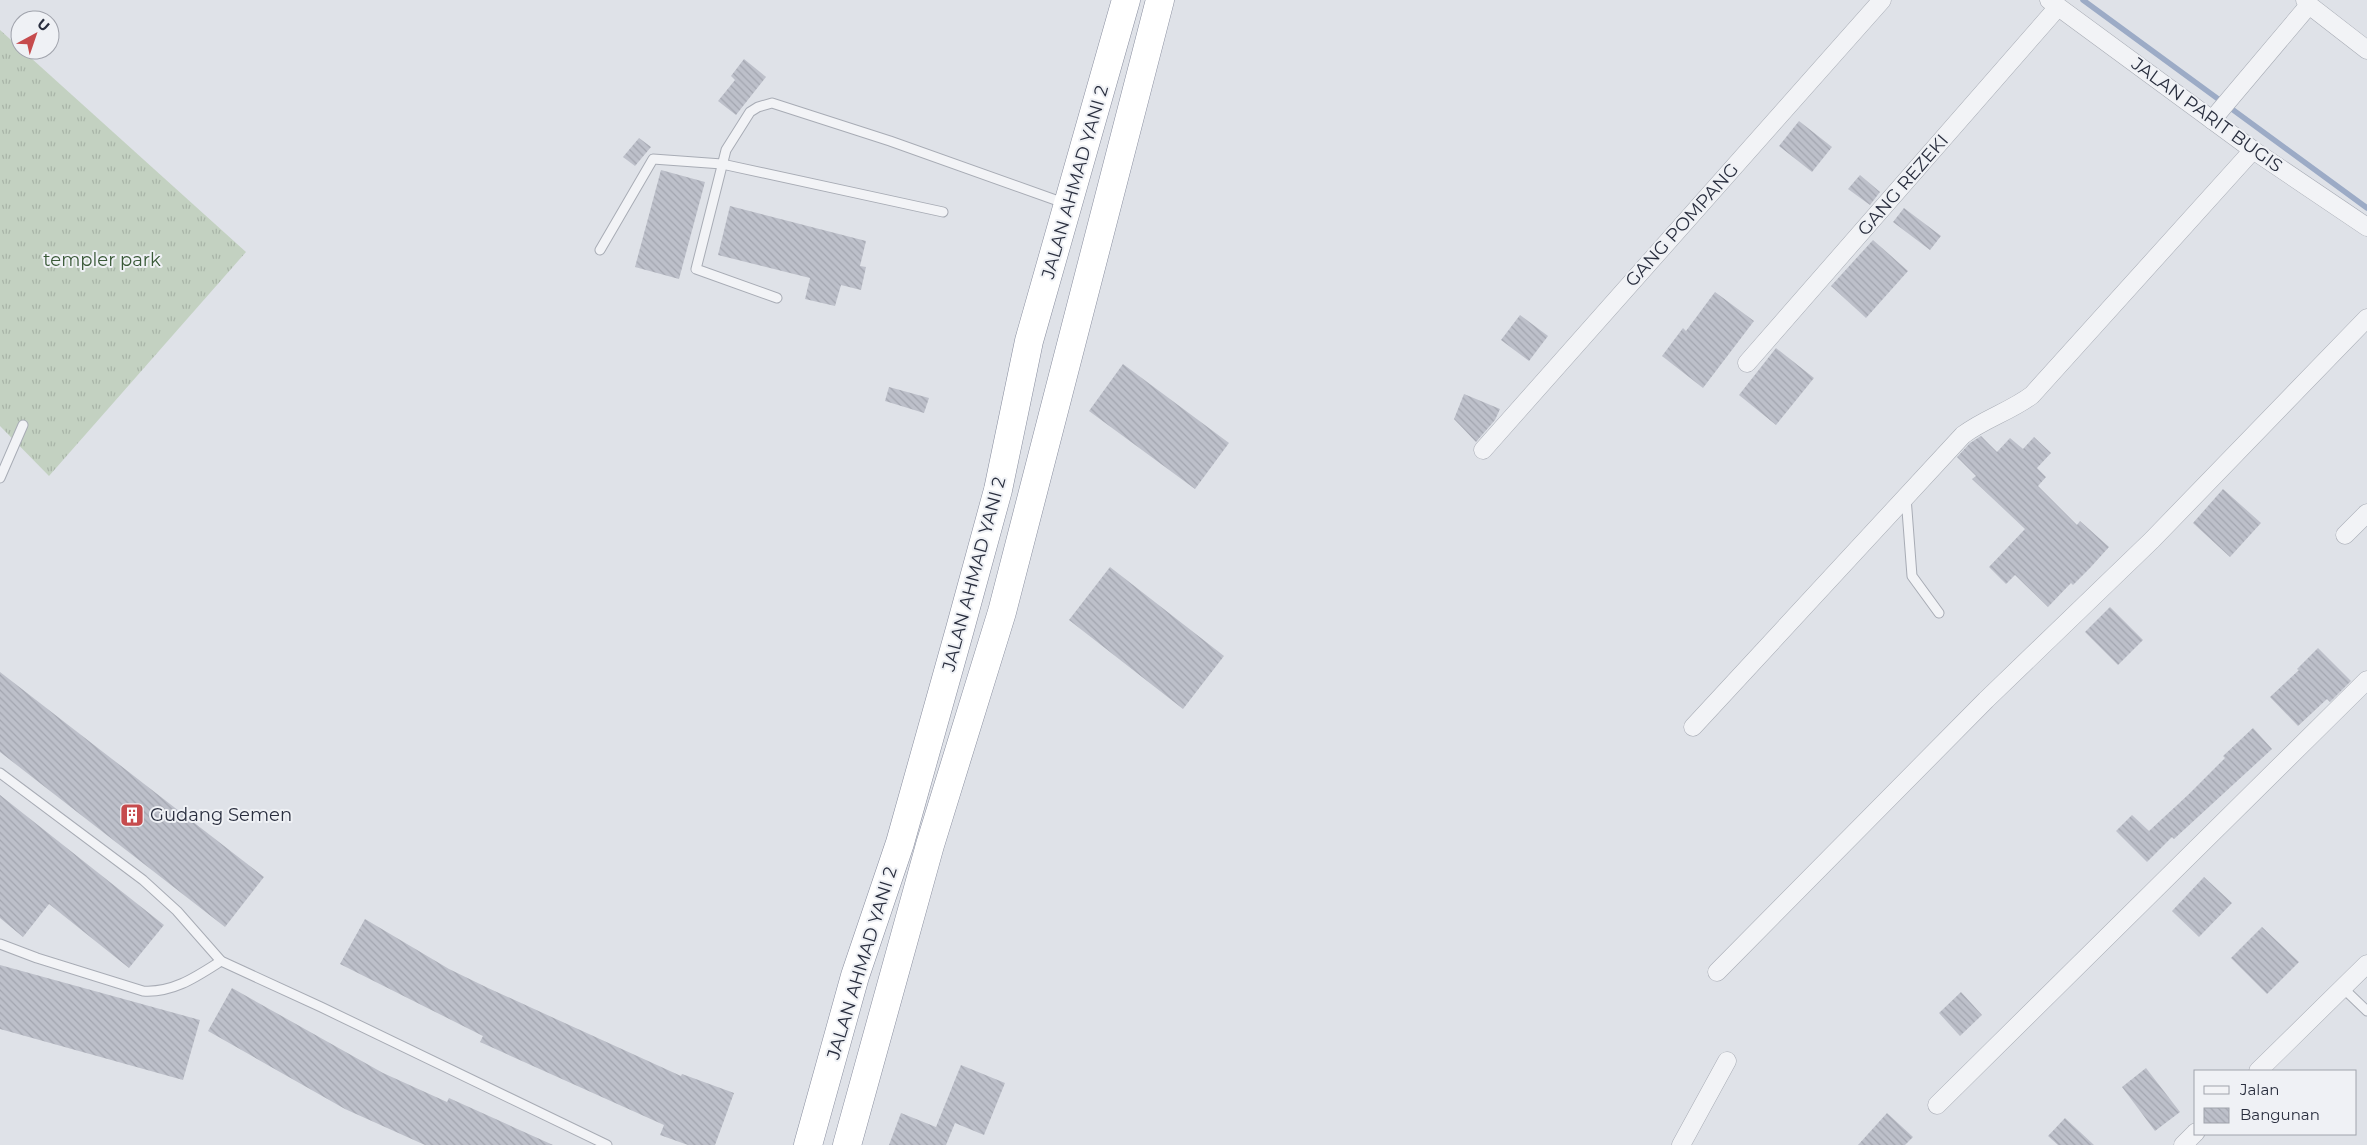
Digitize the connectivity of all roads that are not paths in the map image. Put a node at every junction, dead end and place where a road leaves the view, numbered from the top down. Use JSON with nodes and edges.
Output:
{"nodes":[{"id":1,"x":1126,"y":0,"type":"edge"},
{"id":2,"x":1160,"y":0,"type":"edge"},
{"id":3,"x":1882,"y":0,"type":"edge"},
{"id":4,"x":2307,"y":3,"type":"edge"},
{"id":5,"x":2061,"y":5,"type":"edge"},
{"id":6,"x":2367,"y":50,"type":"edge"},
{"id":7,"x":2212,"y":120,"type":"junction"},
{"id":8,"x":2252,"y":150,"type":"junction"},
{"id":9,"x":722,"y":164,"type":"junction"},
{"id":10,"x":1069,"y":205,"type":"junction"},
{"id":11,"x":943,"y":212,"type":"dead end"},
{"id":12,"x":2367,"y":227,"type":"edge"},
{"id":13,"x":600,"y":250,"type":"dead end"},
{"id":14,"x":777,"y":298,"type":"dead end"},
{"id":15,"x":2367,"y":318,"type":"edge"},
{"id":16,"x":1747,"y":363,"type":"dead end"},
{"id":17,"x":23,"y":425,"type":"dead end"},
{"id":18,"x":1483,"y":450,"type":"dead end"},
{"id":19,"x":0,"y":478,"type":"edge"},
{"id":20,"x":1906,"y":496,"type":"junction"},
{"id":21,"x":2367,"y":513,"type":"edge"},
{"id":22,"x":2346,"y":535,"type":"dead end"},
{"id":23,"x":1939,"y":613,"type":"dead end"},
{"id":24,"x":2367,"y":680,"type":"edge"},
{"id":25,"x":1693,"y":727,"type":"dead end"},
{"id":26,"x":0,"y":773,"type":"edge"},
{"id":27,"x":0,"y":944,"type":"edge"},
{"id":28,"x":220,"y":961,"type":"junction"},
{"id":29,"x":2367,"y":964,"type":"edge"},
{"id":30,"x":1717,"y":972,"type":"dead end"},
{"id":31,"x":2343,"y":988,"type":"junction"},
{"id":32,"x":2367,"y":1011,"type":"edge"},
{"id":33,"x":1727,"y":1061,"type":"dead end"},
{"id":34,"x":2259,"y":1070,"type":"edge"},
{"id":35,"x":1937,"y":1105,"type":"dead end"},
{"id":36,"x":2194,"y":1134,"type":"edge"},
{"id":37,"x":608,"y":1145,"type":"edge"},
{"id":38,"x":808,"y":1145,"type":"edge"},
{"id":39,"x":847,"y":1145,"type":"edge"},
{"id":40,"x":1681,"y":1145,"type":"edge"},
{"id":41,"x":2183,"y":1145,"type":"edge"}],
"edges":[{"from":1,"to":10,"type":"highway","name":"JALAN AHMAD YANI 2"},
{"from":2,"to":39,"type":"highway","name":"JALAN AHMAD YANI 2"},
{"from":3,"to":18,"type":"street","name":"GANG POMPANG"},
{"from":4,"to":6,"type":"street"},
{"from":4,"to":7,"type":"street"},
{"from":5,"to":7,"type":"street","name":"JALAN PARIT BUGIS"},
{"from":5,"to":16,"type":"street","name":"GANG REZEKI"},
{"from":7,"to":8,"type":"street","name":"JALAN PARIT BUGIS"},
{"from":8,"to":12,"type":"street","name":"JALAN PARIT BUGIS"},
{"from":8,"to":20,"type":"street"},
{"from":9,"to":10,"type":"lane"},
{"from":9,"to":11,"type":"lane"},
{"from":9,"to":13,"type":"lane"},
{"from":9,"to":14,"type":"lane"},
{"from":10,"to":38,"type":"highway","name":"JALAN AHMAD YANI 2"},
{"from":15,"to":30,"type":"street"},
{"from":17,"to":19,"type":"lane"},
{"from":20,"to":23,"type":"lane"},
{"from":20,"to":25,"type":"street"},
{"from":21,"to":22,"type":"street"},
{"from":24,"to":35,"type":"street"},
{"from":26,"to":28,"type":"lane"},
{"from":27,"to":28,"type":"lane"},
{"from":28,"to":37,"type":"lane"},
{"from":29,"to":31,"type":"street"},
{"from":31,"to":32,"type":"lane"},
{"from":31,"to":34,"type":"street"},
{"from":33,"to":40,"type":"street"},
{"from":36,"to":41,"type":"street"}]}
